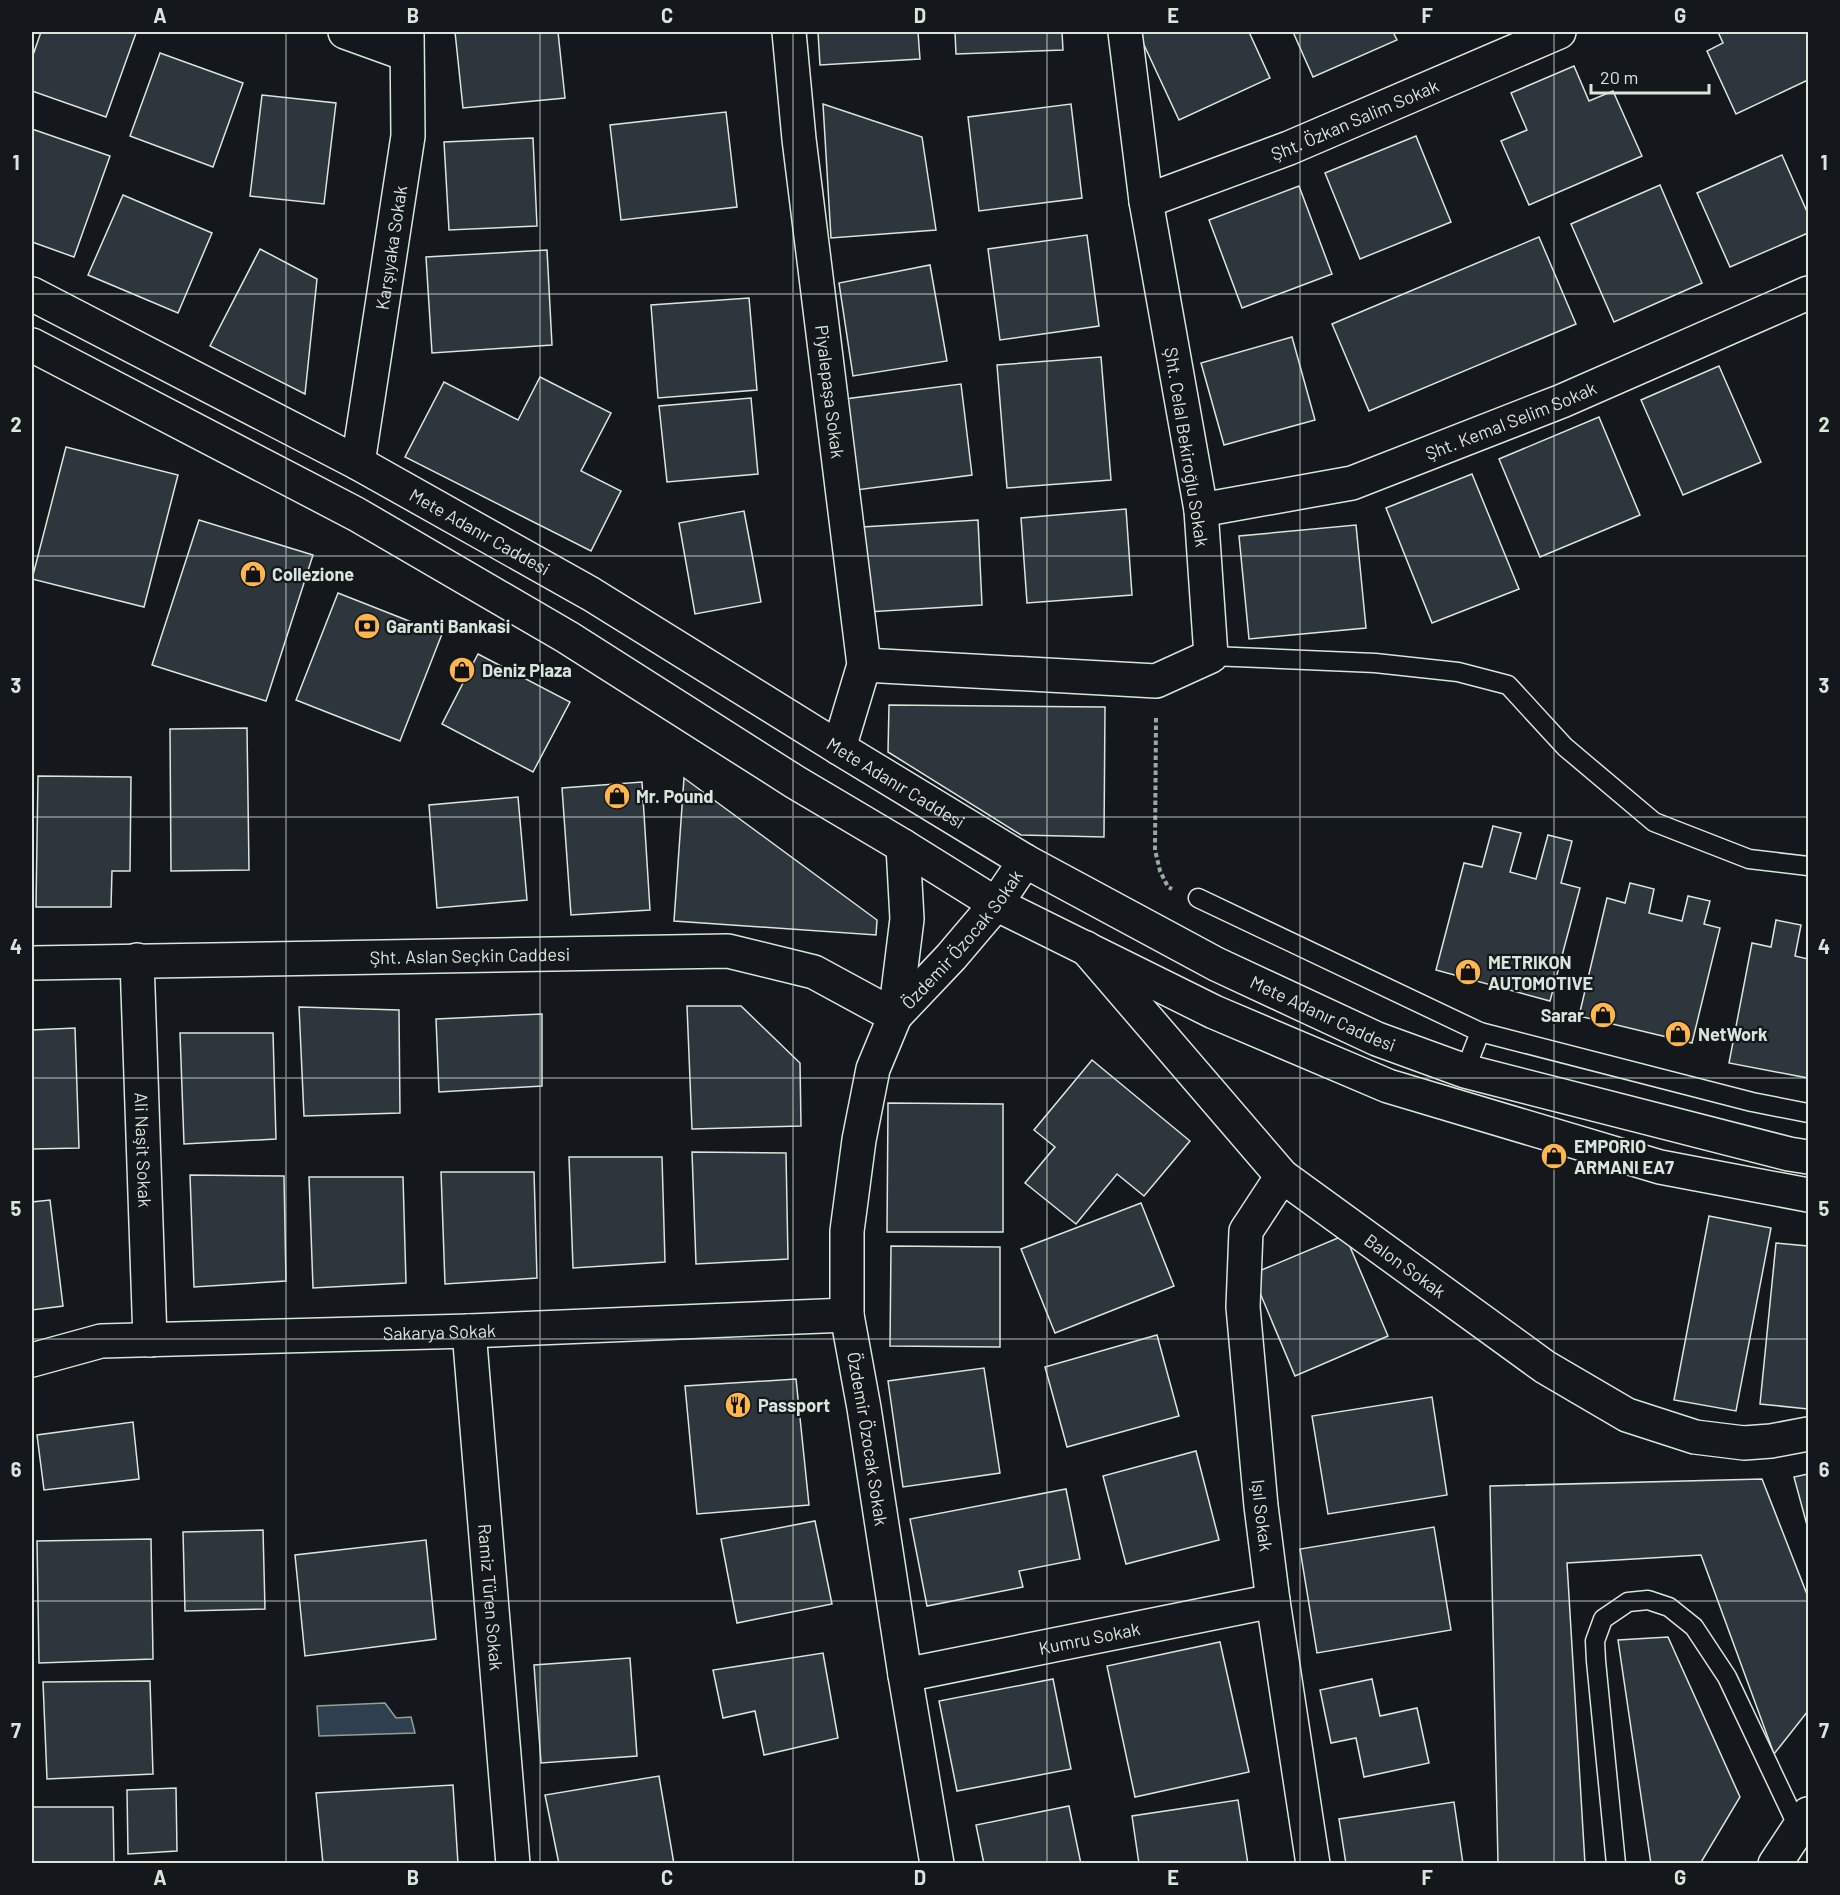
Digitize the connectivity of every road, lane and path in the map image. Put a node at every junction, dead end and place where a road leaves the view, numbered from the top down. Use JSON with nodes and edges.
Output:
{"nodes":[{"id":1,"x":345,"y":32,"type":"edge"},
{"id":2,"x":789,"y":32,"type":"edge"},
{"id":3,"x":1125,"y":32,"type":"edge"},
{"id":4,"x":1559,"y":32,"type":"edge"},
{"id":5,"x":406,"y":43,"type":"edge"},
{"id":6,"x":1146,"y":201,"type":"junction"},
{"id":7,"x":1809,"y":293,"type":"edge"},
{"id":8,"x":32,"y":294,"type":"edge"},
{"id":9,"x":32,"y":345,"type":"edge"},
{"id":10,"x":358,"y":463,"type":"junction"},
{"id":11,"x":1201,"y":510,"type":"junction"},
{"id":12,"x":1211,"y":656,"type":"junction"},
{"id":13,"x":864,"y":665,"type":"junction"},
{"id":14,"x":1156,"y":681,"type":"junction"},
{"id":15,"x":839,"y":748,"type":"junction"},
{"id":16,"x":903,"y":846,"type":"junction"},
{"id":17,"x":1025,"y":861,"type":"junction"},
{"id":18,"x":1809,"y":867,"type":"edge"},
{"id":19,"x":1198,"y":898,"type":"joint"},
{"id":20,"x":996,"y":904,"type":"junction"},
{"id":21,"x":1086,"y":948,"type":"junction"},
{"id":22,"x":137,"y":960,"type":"junction"},
{"id":23,"x":32,"y":963,"type":"edge"},
{"id":24,"x":895,"y":1017,"type":"junction"},
{"id":25,"x":1480,"y":1032,"type":"junction"},
{"id":26,"x":1465,"y":1071,"type":"junction"},
{"id":27,"x":1809,"y":1113,"type":"edge"},
{"id":28,"x":1809,"y":1157,"type":"edge"},
{"id":29,"x":1281,"y":1176,"type":"junction"},
{"id":30,"x":1809,"y":1196,"type":"edge"},
{"id":31,"x":847,"y":1315,"type":"junction"},
{"id":32,"x":469,"y":1331,"type":"junction"},
{"id":33,"x":150,"y":1340,"type":"junction"},
{"id":34,"x":32,"y":1360,"type":"edge"},
{"id":35,"x":1809,"y":1434,"type":"edge"},
{"id":36,"x":1273,"y":1601,"type":"junction"},
{"id":37,"x":905,"y":1675,"type":"junction"},
{"id":38,"x":1804,"y":1821,"type":"edge"},
{"id":39,"x":513,"y":1863,"type":"edge"},
{"id":40,"x":937,"y":1863,"type":"edge"},
{"id":41,"x":1313,"y":1863,"type":"edge"},
{"id":42,"x":1616,"y":1863,"type":"edge"},
{"id":43,"x":1775,"y":1863,"type":"edge"}],
"edges":[{"from":1,"to":5,"type":"street"},
{"from":2,"to":13,"type":"street","name":"Piyalepaşa Sokak"},
{"from":3,"to":6,"type":"street","name":"Şht. Celal Bekiroğlu Sokak"},
{"from":4,"to":6,"type":"street","name":"Şht. Özkan Salim Sokak"},
{"from":5,"to":10,"type":"street","name":"Karşıyaka Sokak"},
{"from":6,"to":11,"type":"street","name":"Şht. Celal Bekiroğlu Sokak"},
{"from":7,"to":11,"type":"street","name":"Şht. Kemal Selim Sokak"},
{"from":8,"to":10,"type":"street","name":"Mete Adanır Caddesi"},
{"from":9,"to":16,"type":"street"},
{"from":10,"to":15,"type":"street","name":"Mete Adanır Caddesi"},
{"from":11,"to":12,"type":"street","name":"Şht. Celal Bekiroğlu Sokak"},
{"from":12,"to":14,"type":"street"},
{"from":12,"to":18,"type":"lane"},
{"from":13,"to":14,"type":"street"},
{"from":13,"to":15,"type":"street","name":"Piyalepaşa Sokak"},
{"from":14,"to":19,"type":"path"},
{"from":15,"to":17,"type":"street","name":"Mete Adanır Caddesi"},
{"from":16,"to":20,"type":"street"},
{"from":16,"to":24,"type":"street","name":"Özdemir Özocak Sokak"},
{"from":17,"to":20,"type":"street","name":"Özdemir Özocak Sokak"},
{"from":17,"to":26,"type":"street","name":"Mete Adanır Caddesi"},
{"from":19,"to":25,"type":"lane"},
{"from":20,"to":21,"type":"street"},
{"from":20,"to":24,"type":"street","name":"Özdemir Özocak Sokak"},
{"from":21,"to":29,"type":"street","name":"Balon Sokak"},
{"from":21,"to":30,"type":"street"},
{"from":22,"to":23,"type":"street","name":"Şht. Aslan Seçkin Caddesi"},
{"from":22,"to":24,"type":"street","name":"Şht. Aslan Seçkin Caddesi"},
{"from":22,"to":33,"type":"street","name":"Ali Naşit Sokak"},
{"from":24,"to":31,"type":"street","name":"Özdemir Özocak Sokak"},
{"from":25,"to":26,"type":"lane"},
{"from":25,"to":27,"type":"lane"},
{"from":26,"to":28,"type":"street","name":"Mete Adanır Caddesi"},
{"from":29,"to":35,"type":"street","name":"Balon Sokak"},
{"from":29,"to":36,"type":"street","name":"Işıl Sokak"},
{"from":31,"to":32,"type":"street","name":"Sakarya Sokak"},
{"from":31,"to":37,"type":"street","name":"Özdemir Özocak Sokak"},
{"from":32,"to":33,"type":"street","name":"Sakarya Sokak"},
{"from":32,"to":39,"type":"street","name":"Ramiz Türen Sokak"},
{"from":33,"to":34,"type":"street","name":"Sakarya Sokak"},
{"from":36,"to":37,"type":"street","name":"Kumru Sokak"},
{"from":36,"to":41,"type":"street","name":"Işıl Sokak"},
{"from":37,"to":40,"type":"street","name":"Özdemir Özocak Sokak"},
{"from":38,"to":42,"type":"lane"},
{"from":38,"to":43,"type":"street"}]}
